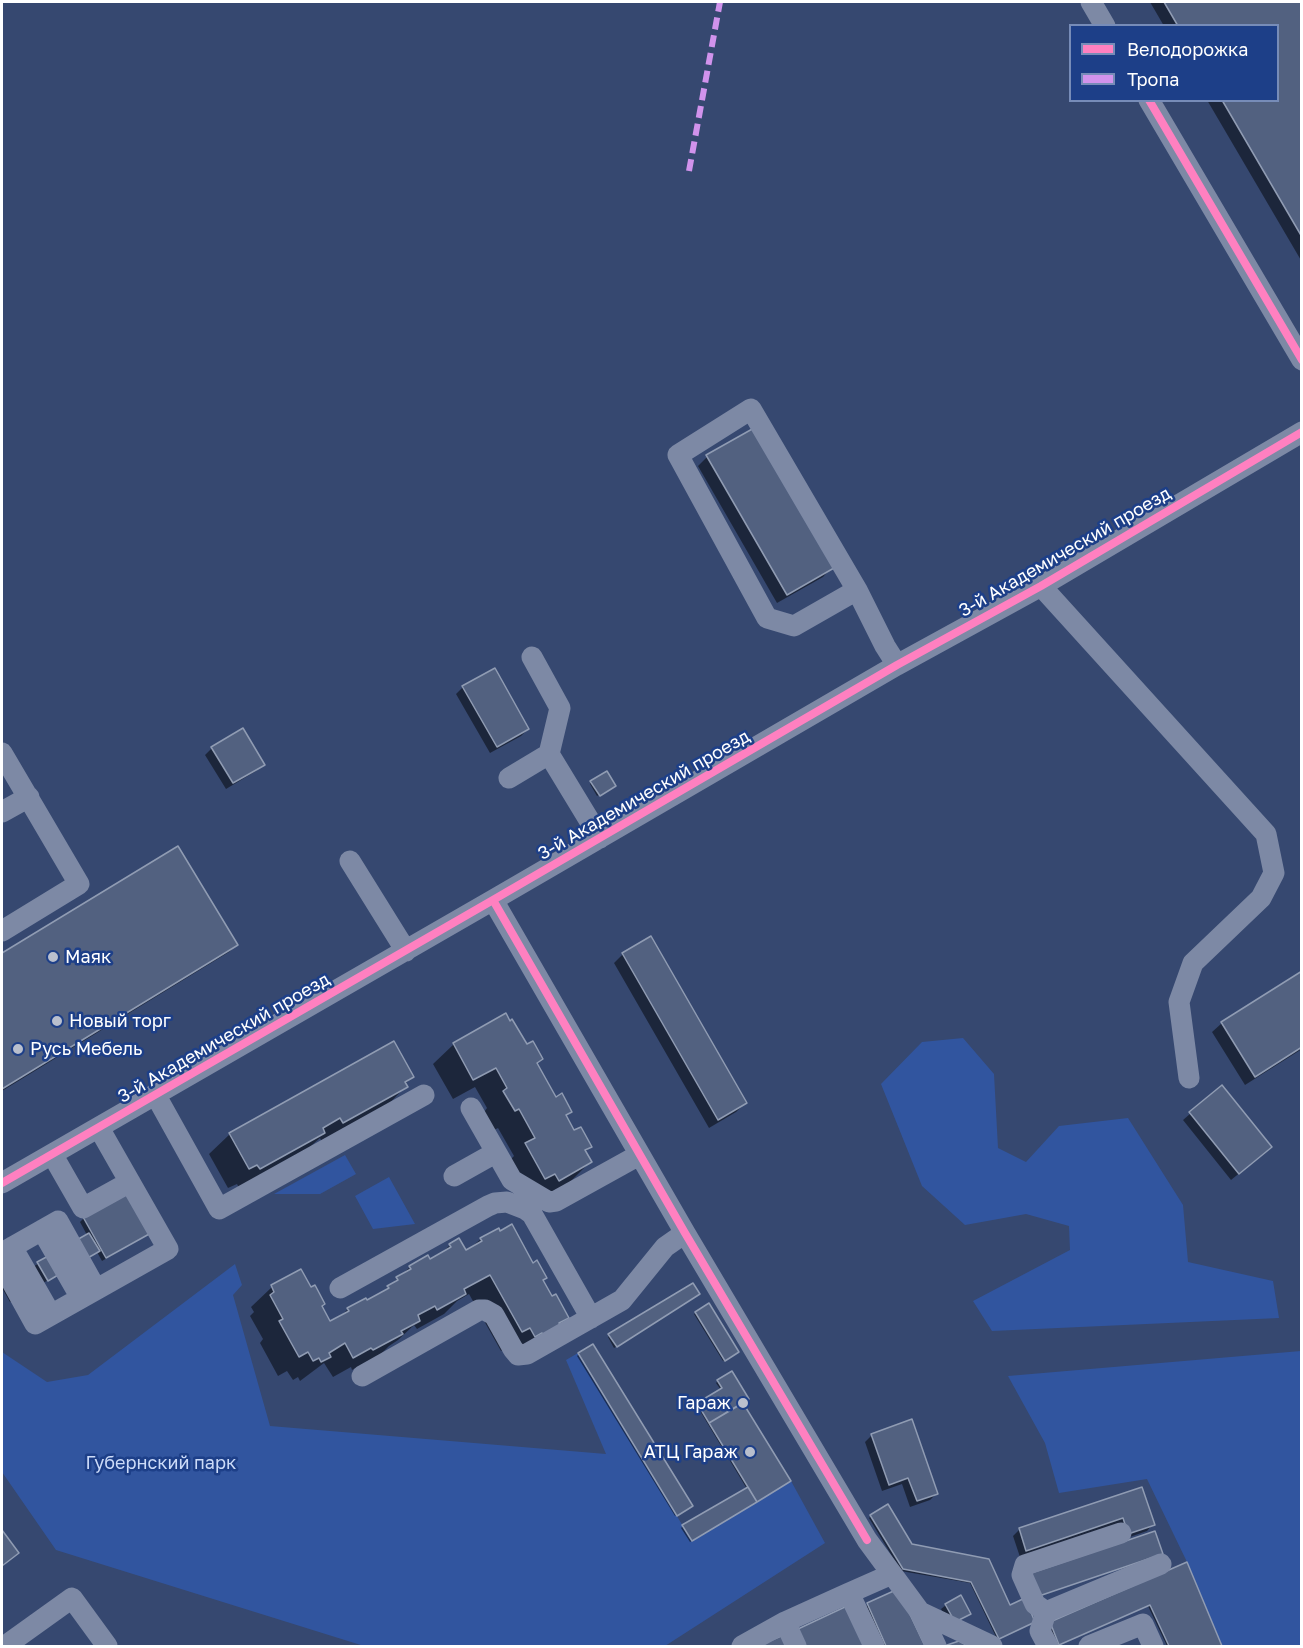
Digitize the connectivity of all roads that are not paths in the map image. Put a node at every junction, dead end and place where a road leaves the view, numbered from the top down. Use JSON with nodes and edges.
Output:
{"nodes":[{"id":1,"x":1091,"y":2,"type":"edge"},
{"id":2,"x":1104,"y":24,"type":"edge"},
{"id":3,"x":1150,"y":102,"type":"edge"},
{"id":4,"x":1302,"y":360,"type":"edge"},
{"id":5,"x":1302,"y":432,"type":"edge"},
{"id":6,"x":1041,"y":586,"type":"junction"},
{"id":7,"x":857,"y":590,"type":"junction"},
{"id":8,"x":532,"y":657,"type":"dead end"},
{"id":9,"x":897,"y":665,"type":"junction"},
{"id":10,"x":2,"y":753,"type":"edge"},
{"id":11,"x":549,"y":754,"type":"junction"},
{"id":12,"x":509,"y":778,"type":"dead end"},
{"id":13,"x":29,"y":797,"type":"junction"},
{"id":14,"x":2,"y":812,"type":"edge"},
{"id":15,"x":600,"y":837,"type":"junction"},
{"id":16,"x":350,"y":861,"type":"dead end"},
{"id":17,"x":493,"y":900,"type":"junction"},
{"id":18,"x":2,"y":931,"type":"edge"},
{"id":19,"x":406,"y":951,"type":"junction"},
{"id":20,"x":1189,"y":1078,"type":"dead end"},
{"id":21,"x":155,"y":1094,"type":"junction"},
{"id":22,"x":424,"y":1095,"type":"dead end"},
{"id":23,"x":471,"y":1108,"type":"dead end"},
{"id":24,"x":99,"y":1128,"type":"junction"},
{"id":25,"x":495,"y":1153,"type":"junction"},
{"id":26,"x":52,"y":1154,"type":"junction"},
{"id":27,"x":639,"y":1155,"type":"junction"},
{"id":28,"x":454,"y":1176,"type":"dead end"},
{"id":29,"x":130,"y":1182,"type":"junction"},
{"id":30,"x":2,"y":1183,"type":"edge"},
{"id":31,"x":685,"y":1233,"type":"junction"},
{"id":32,"x":4,"y":1252,"type":"edge"},
{"id":33,"x":340,"y":1288,"type":"dead end"},
{"id":34,"x":89,"y":1294,"type":"junction"},
{"id":35,"x":591,"y":1318,"type":"junction"},
{"id":36,"x":362,"y":1376,"type":"dead end"},
{"id":37,"x":1121,"y":1533,"type":"dead end"},
{"id":38,"x":1161,"y":1564,"type":"dead end"},
{"id":39,"x":892,"y":1575,"type":"junction"},
{"id":40,"x":849,"y":1593,"type":"junction"},
{"id":41,"x":920,"y":1612,"type":"junction"},
{"id":42,"x":1046,"y":1612,"type":"junction"},
{"id":43,"x":785,"y":1622,"type":"junction"},
{"id":44,"x":5,"y":1647,"type":"edge"},
{"id":45,"x":107,"y":1647,"type":"edge"},
{"id":46,"x":742,"y":1647,"type":"edge"},
{"id":47,"x":796,"y":1647,"type":"edge"},
{"id":48,"x":874,"y":1647,"type":"edge"},
{"id":49,"x":936,"y":1647,"type":"edge"},
{"id":50,"x":992,"y":1647,"type":"edge"},
{"id":51,"x":1048,"y":1647,"type":"edge"},
{"id":52,"x":1089,"y":1647,"type":"edge"},
{"id":53,"x":1153,"y":1647,"type":"edge"}],
"edges":[{"from":1,"to":2,"type":"street"},
{"from":3,"to":4,"type":"street"},
{"from":5,"to":6,"type":"street","name":"3-й Академический проезд"},
{"from":6,"to":9,"type":"street","name":"3-й Академический проезд"},
{"from":6,"to":20,"type":"street"},
{"from":7,"to":7,"type":"street"},
{"from":7,"to":9,"type":"street"},
{"from":8,"to":11,"type":"street"},
{"from":9,"to":15,"type":"street","name":"3-й Академический проезд"},
{"from":10,"to":13,"type":"street"},
{"from":11,"to":12,"type":"street"},
{"from":11,"to":15,"type":"street"},
{"from":13,"to":14,"type":"street"},
{"from":13,"to":18,"type":"street"},
{"from":15,"to":17,"type":"street","name":"3-й Академический проезд"},
{"from":16,"to":19,"type":"street"},
{"from":17,"to":19,"type":"street","name":"3-й Академический проезд"},
{"from":17,"to":27,"type":"street"},
{"from":19,"to":21,"type":"street","name":"3-й Академический проезд"},
{"from":21,"to":22,"type":"street"},
{"from":21,"to":24,"type":"street","name":"3-й Академический проезд"},
{"from":23,"to":25,"type":"street"},
{"from":24,"to":26,"type":"street","name":"3-й Академический проезд"},
{"from":24,"to":29,"type":"street"},
{"from":25,"to":27,"type":"street"},
{"from":25,"to":28,"type":"street"},
{"from":26,"to":29,"type":"street"},
{"from":26,"to":30,"type":"street","name":"3-й Академический проезд"},
{"from":27,"to":31,"type":"street"},
{"from":29,"to":34,"type":"street"},
{"from":31,"to":35,"type":"street"},
{"from":31,"to":39,"type":"street"},
{"from":32,"to":34,"type":"street"},
{"from":32,"to":34,"type":"street"},
{"from":33,"to":35,"type":"street"},
{"from":35,"to":36,"type":"street"},
{"from":37,"to":42,"type":"street"},
{"from":38,"to":42,"type":"street"},
{"from":39,"to":40,"type":"street"},
{"from":39,"to":41,"type":"street"},
{"from":40,"to":43,"type":"street"},
{"from":40,"to":48,"type":"street"},
{"from":41,"to":49,"type":"street"},
{"from":41,"to":50,"type":"street"},
{"from":42,"to":51,"type":"street"},
{"from":43,"to":46,"type":"street"},
{"from":43,"to":47,"type":"street"},
{"from":44,"to":45,"type":"street"},
{"from":52,"to":53,"type":"street"}]}
